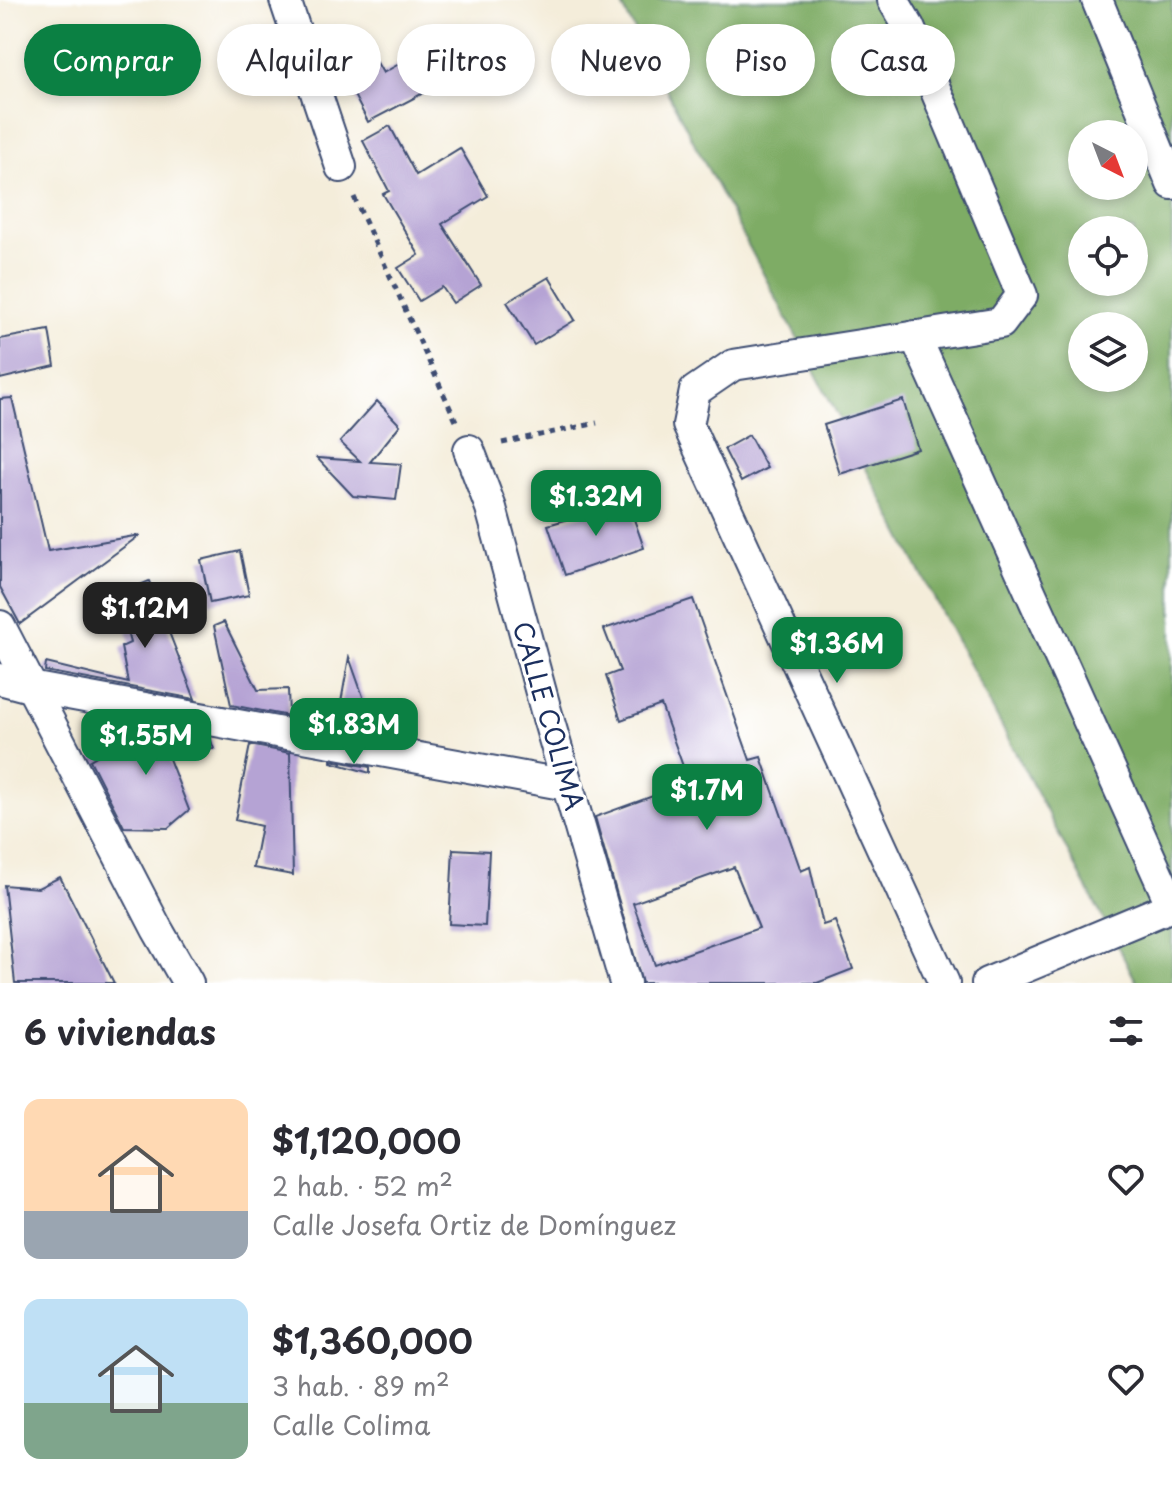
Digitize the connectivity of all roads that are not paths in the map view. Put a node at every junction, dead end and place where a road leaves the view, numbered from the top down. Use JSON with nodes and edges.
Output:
{"nodes":[{"id":1,"x":285,"y":0,"type":"edge"},
{"id":2,"x":893,"y":0,"type":"edge"},
{"id":3,"x":1097,"y":0,"type":"edge"},
{"id":4,"x":341,"y":167,"type":"road end"},
{"id":5,"x":1172,"y":184,"type":"edge"},
{"id":6,"x":915,"y":336,"type":"junction"},
{"id":7,"x":469,"y":450,"type":"road end"},
{"id":8,"x":0,"y":626,"type":"edge"},
{"id":9,"x":0,"y":679,"type":"edge"},
{"id":10,"x":30,"y":687,"type":"junction"},
{"id":11,"x":567,"y":785,"type":"junction"},
{"id":12,"x":1172,"y":906,"type":"edge"},
{"id":13,"x":188,"y":983,"type":"edge"},
{"id":14,"x":625,"y":983,"type":"edge"},
{"id":15,"x":944,"y":983,"type":"edge"},
{"id":16,"x":987,"y":983,"type":"edge"}],
"edges":[{"from":1,"to":4,"type":"street"},
{"from":2,"to":6,"type":"street"},
{"from":3,"to":5,"type":"street"},
{"from":6,"to":12,"type":"street"},
{"from":6,"to":15,"type":"street"},
{"from":7,"to":11,"type":"street","name":"CALLE COLIMA"},
{"from":8,"to":10,"type":"street"},
{"from":9,"to":10,"type":"street"},
{"from":10,"to":11,"type":"street"},
{"from":10,"to":13,"type":"street"},
{"from":11,"to":14,"type":"street","name":"CALLE COLIMA"},
{"from":12,"to":16,"type":"street"}]}
